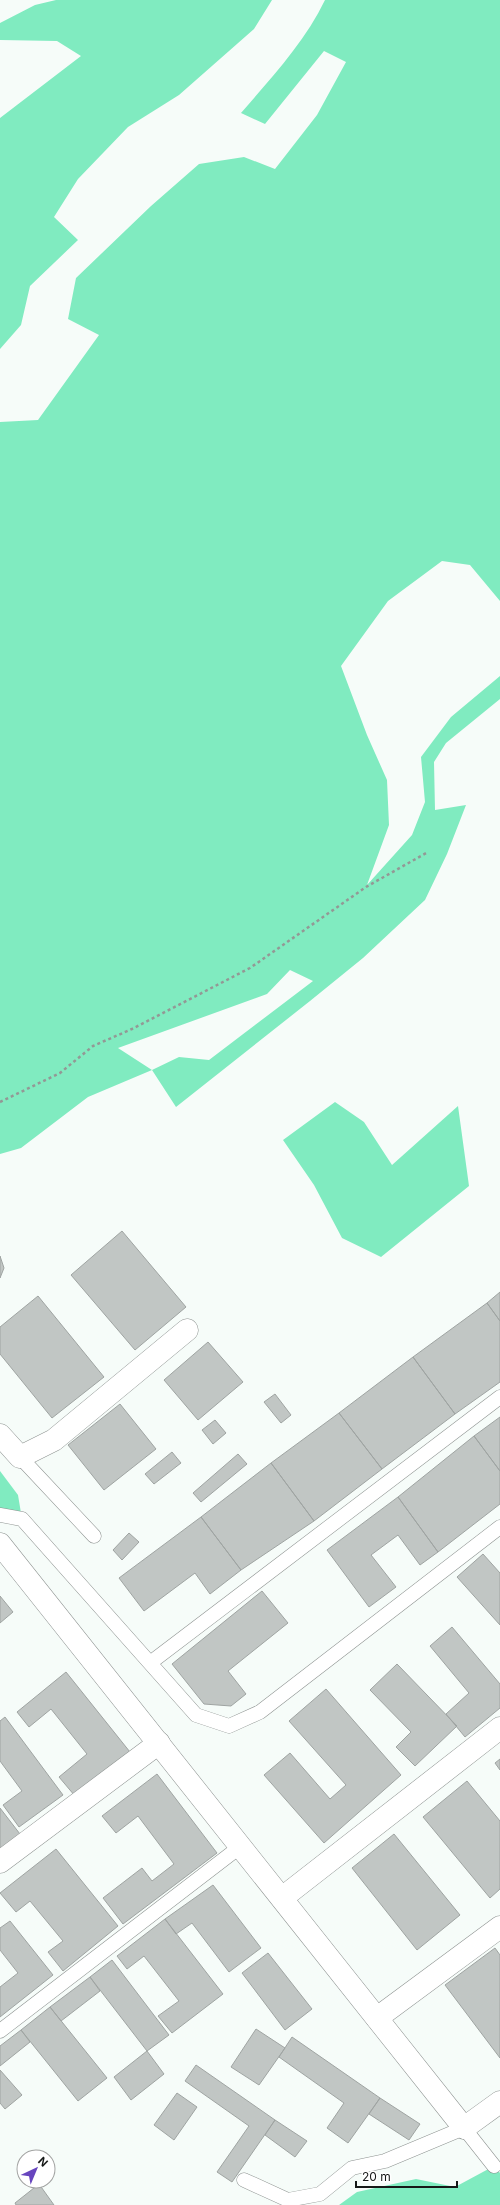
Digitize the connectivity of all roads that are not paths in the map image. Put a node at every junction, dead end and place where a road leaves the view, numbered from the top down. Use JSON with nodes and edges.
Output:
{"nodes":[{"id":1,"x":187,"y":1330,"type":"dead end"},
{"id":2,"x":500,"y":1397,"type":"edge"},
{"id":3,"x":0,"y":1435,"type":"edge"},
{"id":4,"x":20,"y":1457,"type":"junction"},
{"id":5,"x":0,"y":1515,"type":"edge"},
{"id":6,"x":500,"y":1527,"type":"edge"},
{"id":7,"x":94,"y":1536,"type":"dead end"},
{"id":8,"x":0,"y":1544,"type":"edge"},
{"id":9,"x":150,"y":1663,"type":"junction"},
{"id":10,"x":500,"y":1728,"type":"edge"},
{"id":11,"x":159,"y":1743,"type":"junction"},
{"id":12,"x":241,"y":1846,"type":"junction"},
{"id":13,"x":0,"y":1862,"type":"edge"},
{"id":14,"x":282,"y":1898,"type":"junction"},
{"id":15,"x":500,"y":1927,"type":"edge"},
{"id":16,"x":377,"y":2018,"type":"junction"},
{"id":17,"x":0,"y":2030,"type":"edge"},
{"id":18,"x":500,"y":2102,"type":"edge"},
{"id":19,"x":464,"y":2128,"type":"junction"},
{"id":20,"x":494,"y":2166,"type":"dead end"},
{"id":21,"x":244,"y":2180,"type":"dead end"}],
"edges":[{"from":1,"to":4,"type":"street"},
{"from":2,"to":9,"type":"lane"},
{"from":3,"to":4,"type":"street"},
{"from":4,"to":7,"type":"lane"},
{"from":5,"to":9,"type":"lane"},
{"from":6,"to":9,"type":"lane"},
{"from":8,"to":11,"type":"street"},
{"from":10,"to":14,"type":"street"},
{"from":11,"to":12,"type":"street"},
{"from":11,"to":13,"type":"street"},
{"from":12,"to":14,"type":"street"},
{"from":12,"to":17,"type":"lane"},
{"from":14,"to":16,"type":"street"},
{"from":15,"to":16,"type":"street"},
{"from":16,"to":19,"type":"street"},
{"from":18,"to":19,"type":"street"},
{"from":19,"to":20,"type":"lane"},
{"from":19,"to":21,"type":"lane"}]}
